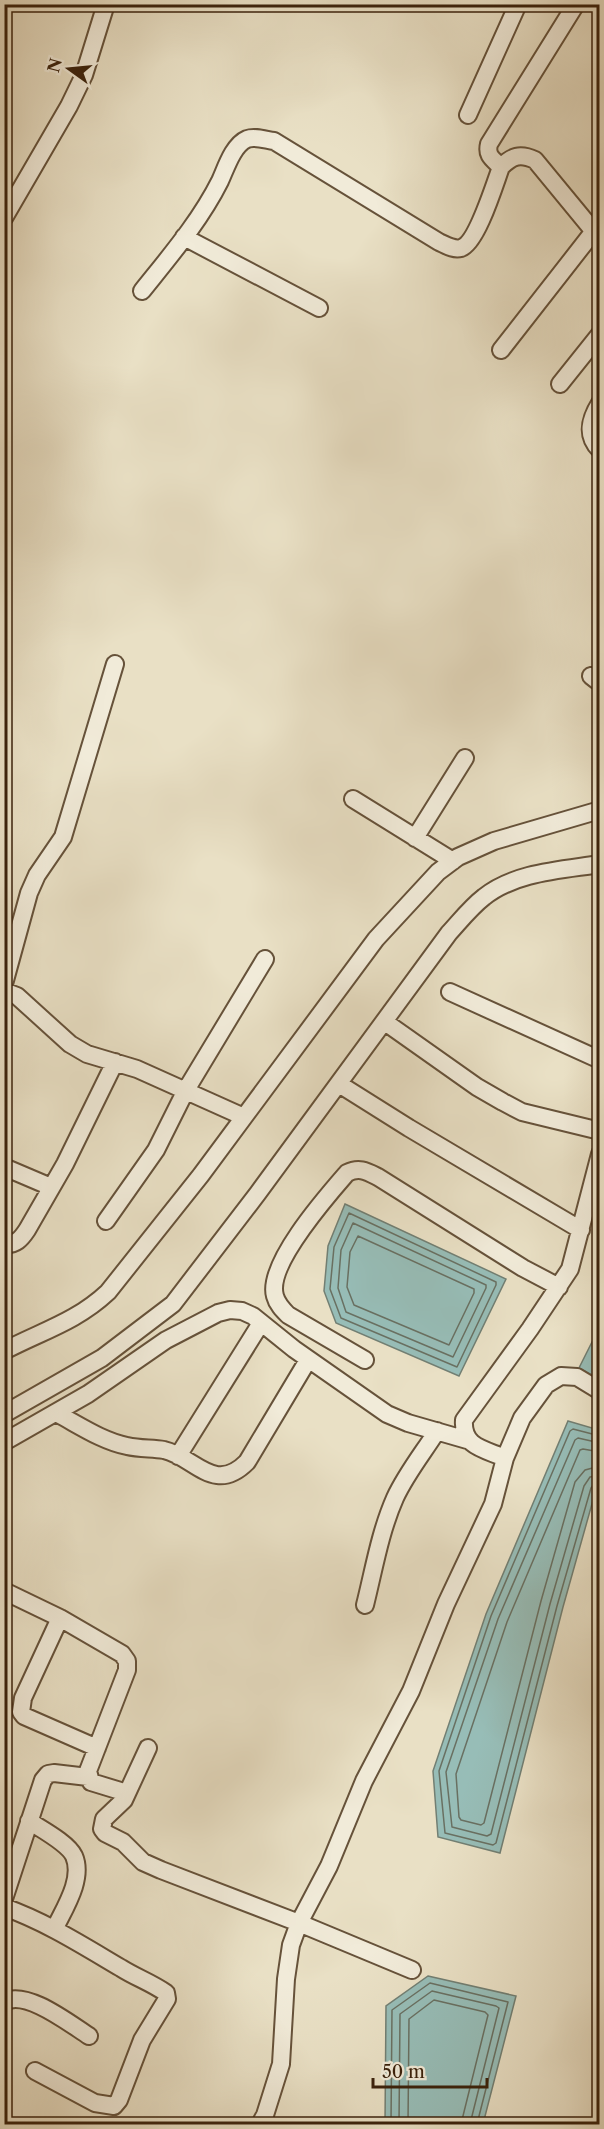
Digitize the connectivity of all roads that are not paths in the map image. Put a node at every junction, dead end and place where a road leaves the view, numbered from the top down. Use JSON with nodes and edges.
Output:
{"nodes":[{"id":1,"x":106,"y":4,"type":"edge"},
{"id":2,"x":518,"y":4,"type":"edge"},
{"id":3,"x":576,"y":4,"type":"edge"},
{"id":4,"x":468,"y":115,"type":"dead end"},
{"id":5,"x":501,"y":167,"type":"junction"},
{"id":6,"x":4,"y":218,"type":"edge"},
{"id":7,"x":597,"y":235,"type":"edge"},
{"id":8,"x":184,"y":237,"type":"junction"},
{"id":9,"x":142,"y":291,"type":"dead end"},
{"id":10,"x":319,"y":308,"type":"dead end"},
{"id":11,"x":600,"y":334,"type":"edge"},
{"id":12,"x":501,"y":350,"type":"dead end"},
{"id":13,"x":560,"y":384,"type":"dead end"},
{"id":14,"x":600,"y":403,"type":"edge"},
{"id":15,"x":600,"y":450,"type":"edge"},
{"id":16,"x":115,"y":664,"type":"dead end"},
{"id":17,"x":465,"y":758,"type":"dead end"},
{"id":18,"x":353,"y":799,"type":"dead end"},
{"id":19,"x":600,"y":810,"type":"edge"},
{"id":20,"x":415,"y":838,"type":"junction"},
{"id":21,"x":453,"y":861,"type":"junction"},
{"id":22,"x":600,"y":864,"type":"edge"},
{"id":23,"x":265,"y":958,"type":"dead end"},
{"id":24,"x":4,"y":984,"type":"edge"},
{"id":25,"x":4,"y":991,"type":"edge"},
{"id":26,"x":450,"y":992,"type":"dead end"},
{"id":27,"x":385,"y":1022,"type":"junction"},
{"id":28,"x":600,"y":1060,"type":"edge"},
{"id":29,"x":115,"y":1062,"type":"junction"},
{"id":30,"x":339,"y":1084,"type":"junction"},
{"id":31,"x":186,"y":1090,"type":"junction"},
{"id":32,"x":244,"y":1117,"type":"junction"},
{"id":33,"x":600,"y":1131,"type":"edge"},
{"id":34,"x":600,"y":1154,"type":"edge"},
{"id":35,"x":4,"y":1167,"type":"edge"},
{"id":36,"x":51,"y":1187,"type":"junction"},
{"id":37,"x":106,"y":1221,"type":"dead end"},
{"id":38,"x":581,"y":1230,"type":"junction"},
{"id":39,"x":4,"y":1244,"type":"edge"},
{"id":40,"x":559,"y":1287,"type":"junction"},
{"id":41,"x":261,"y":1323,"type":"junction"},
{"id":42,"x":4,"y":1351,"type":"edge"},
{"id":43,"x":308,"y":1360,"type":"junction"},
{"id":44,"x":365,"y":1360,"type":"dead end"},
{"id":45,"x":600,"y":1391,"type":"edge"},
{"id":46,"x":56,"y":1413,"type":"junction"},
{"id":47,"x":4,"y":1414,"type":"edge"},
{"id":48,"x":437,"y":1431,"type":"junction"},
{"id":49,"x":467,"y":1440,"type":"junction"},
{"id":50,"x":4,"y":1442,"type":"edge"},
{"id":51,"x":178,"y":1456,"type":"junction"},
{"id":52,"x":504,"y":1458,"type":"junction"},
{"id":53,"x":4,"y":1591,"type":"edge"},
{"id":54,"x":365,"y":1605,"type":"dead end"},
{"id":55,"x":60,"y":1618,"type":"junction"},
{"id":56,"x":97,"y":1748,"type":"junction"},
{"id":57,"x":148,"y":1748,"type":"dead end"},
{"id":58,"x":88,"y":1777,"type":"junction"},
{"id":59,"x":127,"y":1793,"type":"junction"},
{"id":60,"x":29,"y":1821,"type":"junction"},
{"id":61,"x":4,"y":1899,"type":"edge"},
{"id":62,"x":4,"y":1906,"type":"edge"},
{"id":63,"x":299,"y":1923,"type":"junction"},
{"id":64,"x":55,"y":1928,"type":"junction"},
{"id":65,"x":412,"y":1970,"type":"dead end"},
{"id":66,"x":4,"y":2002,"type":"edge"},
{"id":67,"x":89,"y":2036,"type":"dead end"},
{"id":68,"x":34,"y":2072,"type":"dead end"},
{"id":69,"x":260,"y":2124,"type":"edge"}],
"edges":[{"from":1,"to":6,"type":"street"},
{"from":2,"to":4,"type":"street"},
{"from":3,"to":5,"type":"street"},
{"from":5,"to":7,"type":"street"},
{"from":5,"to":8,"type":"street"},
{"from":7,"to":12,"type":"street"},
{"from":8,"to":9,"type":"street"},
{"from":8,"to":10,"type":"street"},
{"from":11,"to":13,"type":"street"},
{"from":14,"to":15,"type":"street"},
{"from":16,"to":24,"type":"street"},
{"from":17,"to":20,"type":"street"},
{"from":18,"to":20,"type":"street"},
{"from":19,"to":21,"type":"street"},
{"from":20,"to":21,"type":"street"},
{"from":21,"to":32,"type":"street"},
{"from":22,"to":27,"type":"street"},
{"from":23,"to":31,"type":"street"},
{"from":25,"to":29,"type":"street"},
{"from":26,"to":28,"type":"street"},
{"from":27,"to":30,"type":"street"},
{"from":27,"to":33,"type":"street"},
{"from":29,"to":31,"type":"street"},
{"from":29,"to":36,"type":"street"},
{"from":30,"to":38,"type":"street"},
{"from":30,"to":47,"type":"street"},
{"from":31,"to":32,"type":"street"},
{"from":31,"to":37,"type":"street"},
{"from":32,"to":42,"type":"street"},
{"from":34,"to":38,"type":"street"},
{"from":35,"to":36,"type":"street"},
{"from":36,"to":39,"type":"street"},
{"from":38,"to":40,"type":"street"},
{"from":40,"to":44,"type":"street"},
{"from":40,"to":49,"type":"street"},
{"from":41,"to":43,"type":"street"},
{"from":41,"to":46,"type":"street"},
{"from":41,"to":51,"type":"street"},
{"from":43,"to":48,"type":"street"},
{"from":43,"to":51,"type":"street"},
{"from":45,"to":52,"type":"street"},
{"from":46,"to":50,"type":"street"},
{"from":46,"to":51,"type":"street"},
{"from":48,"to":49,"type":"street"},
{"from":48,"to":54,"type":"street"},
{"from":49,"to":52,"type":"street"},
{"from":52,"to":63,"type":"street"},
{"from":53,"to":55,"type":"street"},
{"from":55,"to":56,"type":"street"},
{"from":55,"to":56,"type":"street"},
{"from":56,"to":58,"type":"street"},
{"from":57,"to":59,"type":"street"},
{"from":58,"to":59,"type":"street"},
{"from":58,"to":60,"type":"street"},
{"from":59,"to":63,"type":"street"},
{"from":60,"to":61,"type":"street"},
{"from":60,"to":64,"type":"street"},
{"from":62,"to":64,"type":"street"},
{"from":63,"to":65,"type":"street"},
{"from":63,"to":69,"type":"street"},
{"from":64,"to":68,"type":"street"},
{"from":66,"to":67,"type":"street"}]}
